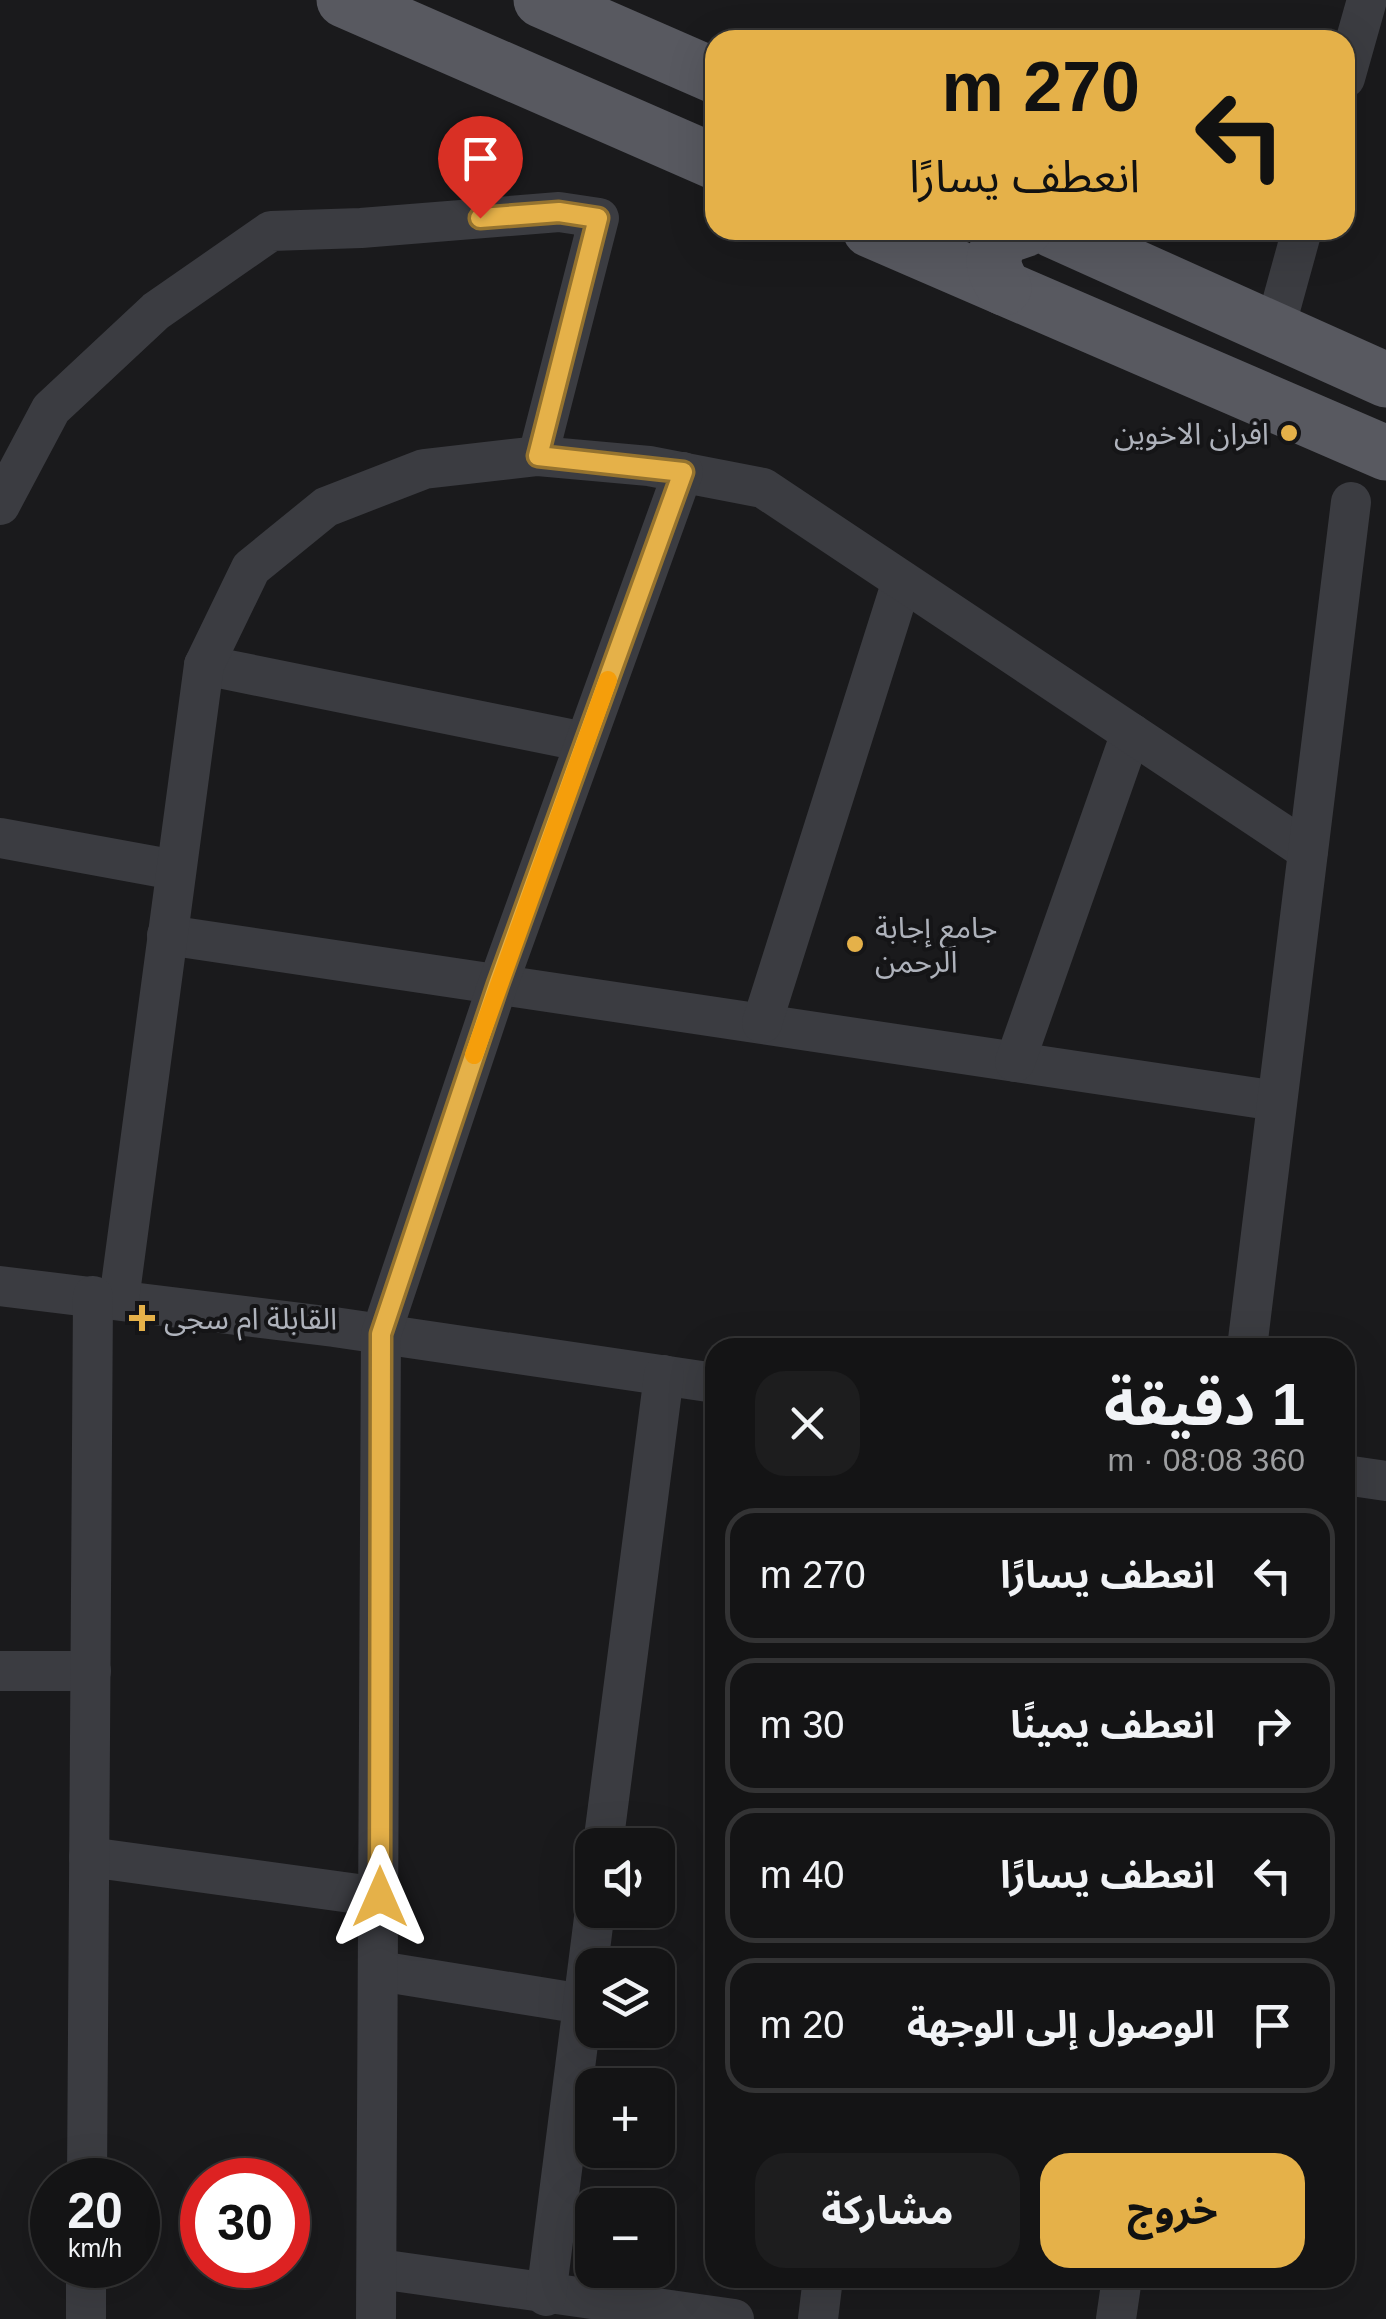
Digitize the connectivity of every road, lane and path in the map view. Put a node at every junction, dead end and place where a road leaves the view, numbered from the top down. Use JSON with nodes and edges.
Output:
{"nodes":[{"id":1,"x":344,"y":0,"type":"edge"},
{"id":2,"x":1367,"y":0,"type":"edge"},
{"id":3,"x":549,"y":2,"type":"edge"},
{"id":4,"x":1355,"y":43,"type":"edge"},
{"id":5,"x":705,"y":72,"type":"edge"},
{"id":6,"x":705,"y":158,"type":"edge"},
{"id":7,"x":893,"y":240,"type":"edge"},
{"id":8,"x":1001,"y":240,"type":"edge"},
{"id":9,"x":1075,"y":240,"type":"edge"},
{"id":10,"x":1299,"y":240,"type":"edge"},
{"id":11,"x":1004,"y":288,"type":"junction"},
{"id":12,"x":1274,"y":328,"type":"junction"},
{"id":13,"x":1386,"y":380,"type":"edge"},
{"id":14,"x":1386,"y":453,"type":"edge"},
{"id":15,"x":538,"y":456,"type":"junction"},
{"id":16,"x":683,"y":472,"type":"junction"},
{"id":17,"x":1350,"y":502,"type":"dead end"},
{"id":18,"x":0,"y":506,"type":"edge"},
{"id":19,"x":902,"y":581,"type":"junction"},
{"id":20,"x":204,"y":665,"type":"junction"},
{"id":21,"x":1130,"y":733,"type":"junction"},
{"id":22,"x":585,"y":742,"type":"junction"},
{"id":23,"x":0,"y":838,"type":"edge"},
{"id":24,"x":1308,"y":851,"type":"junction"},
{"id":25,"x":175,"y":870,"type":"junction"},
{"id":26,"x":166,"y":934,"type":"junction"},
{"id":27,"x":498,"y":984,"type":"junction"},
{"id":28,"x":762,"y":1024,"type":"junction"},
{"id":29,"x":1015,"y":1062,"type":"junction"},
{"id":30,"x":1277,"y":1100,"type":"junction"},
{"id":31,"x":0,"y":1286,"type":"edge"},
{"id":32,"x":106,"y":1298,"type":"junction"},
{"id":33,"x":381,"y":1334,"type":"junction"},
{"id":34,"x":1248,"y":1338,"type":"edge"},
{"id":35,"x":664,"y":1375,"type":"junction"},
{"id":36,"x":705,"y":1381,"type":"edge"},
{"id":37,"x":1355,"y":1476,"type":"edge"},
{"id":38,"x":1386,"y":1481,"type":"edge"},
{"id":39,"x":0,"y":1671,"type":"edge"},
{"id":40,"x":91,"y":1671,"type":"junction"},
{"id":41,"x":605,"y":1828,"type":"edge"},
{"id":42,"x":89,"y":1857,"type":"junction"},
{"id":43,"x":380,"y":1897,"type":"junction"},
{"id":44,"x":380,"y":1971,"type":"junction"},
{"id":45,"x":575,"y":2003,"type":"edge"},
{"id":46,"x":577,"y":2048,"type":"edge"},
{"id":47,"x":87,"y":2158,"type":"edge"},
{"id":48,"x":379,"y":2269,"type":"junction"},
{"id":49,"x":86,"y":2288,"type":"edge"},
{"id":50,"x":822,"y":2288,"type":"edge"},
{"id":51,"x":1121,"y":2288,"type":"edge"},
{"id":52,"x":546,"y":2296,"type":"junction"},
{"id":53,"x":86,"y":2319,"type":"edge"},
{"id":54,"x":376,"y":2319,"type":"edge"},
{"id":55,"x":734,"y":2319,"type":"edge"},
{"id":56,"x":818,"y":2319,"type":"edge"},
{"id":57,"x":1116,"y":2319,"type":"edge"}],
"edges":[{"from":1,"to":6,"type":"main road"},
{"from":2,"to":4,"type":"street"},
{"from":3,"to":5,"type":"main road"},
{"from":7,"to":11,"type":"main road"},
{"from":8,"to":11,"type":"main road"},
{"from":9,"to":12,"type":"main road"},
{"from":10,"to":12,"type":"street"},
{"from":11,"to":14,"type":"main road"},
{"from":12,"to":13,"type":"main road"},
{"from":15,"to":16,"type":"street"},
{"from":15,"to":18,"type":"street"},
{"from":15,"to":20,"type":"street"},
{"from":16,"to":19,"type":"street"},
{"from":16,"to":22,"type":"street"},
{"from":17,"to":24,"type":"street"},
{"from":19,"to":21,"type":"street"},
{"from":19,"to":28,"type":"street"},
{"from":20,"to":22,"type":"street"},
{"from":20,"to":25,"type":"street"},
{"from":21,"to":24,"type":"street"},
{"from":21,"to":29,"type":"street"},
{"from":22,"to":27,"type":"street"},
{"from":23,"to":25,"type":"street"},
{"from":24,"to":30,"type":"street"},
{"from":25,"to":26,"type":"street"},
{"from":26,"to":27,"type":"street"},
{"from":26,"to":32,"type":"street"},
{"from":27,"to":28,"type":"street"},
{"from":27,"to":33,"type":"street"},
{"from":28,"to":29,"type":"street"},
{"from":29,"to":30,"type":"street"},
{"from":30,"to":34,"type":"street"},
{"from":31,"to":32,"type":"street"},
{"from":32,"to":33,"type":"street"},
{"from":32,"to":40,"type":"street"},
{"from":33,"to":35,"type":"street"},
{"from":33,"to":43,"type":"street"},
{"from":35,"to":36,"type":"street"},
{"from":35,"to":41,"type":"street"},
{"from":37,"to":38,"type":"street"},
{"from":39,"to":40,"type":"street"},
{"from":40,"to":42,"type":"street"},
{"from":42,"to":43,"type":"street"},
{"from":42,"to":47,"type":"street"},
{"from":43,"to":44,"type":"street"},
{"from":44,"to":45,"type":"street"},
{"from":44,"to":48,"type":"street"},
{"from":46,"to":52,"type":"street"},
{"from":48,"to":52,"type":"street"},
{"from":48,"to":54,"type":"street"},
{"from":49,"to":53,"type":"street"},
{"from":50,"to":56,"type":"street"},
{"from":51,"to":57,"type":"street"},
{"from":52,"to":55,"type":"street"}]}
